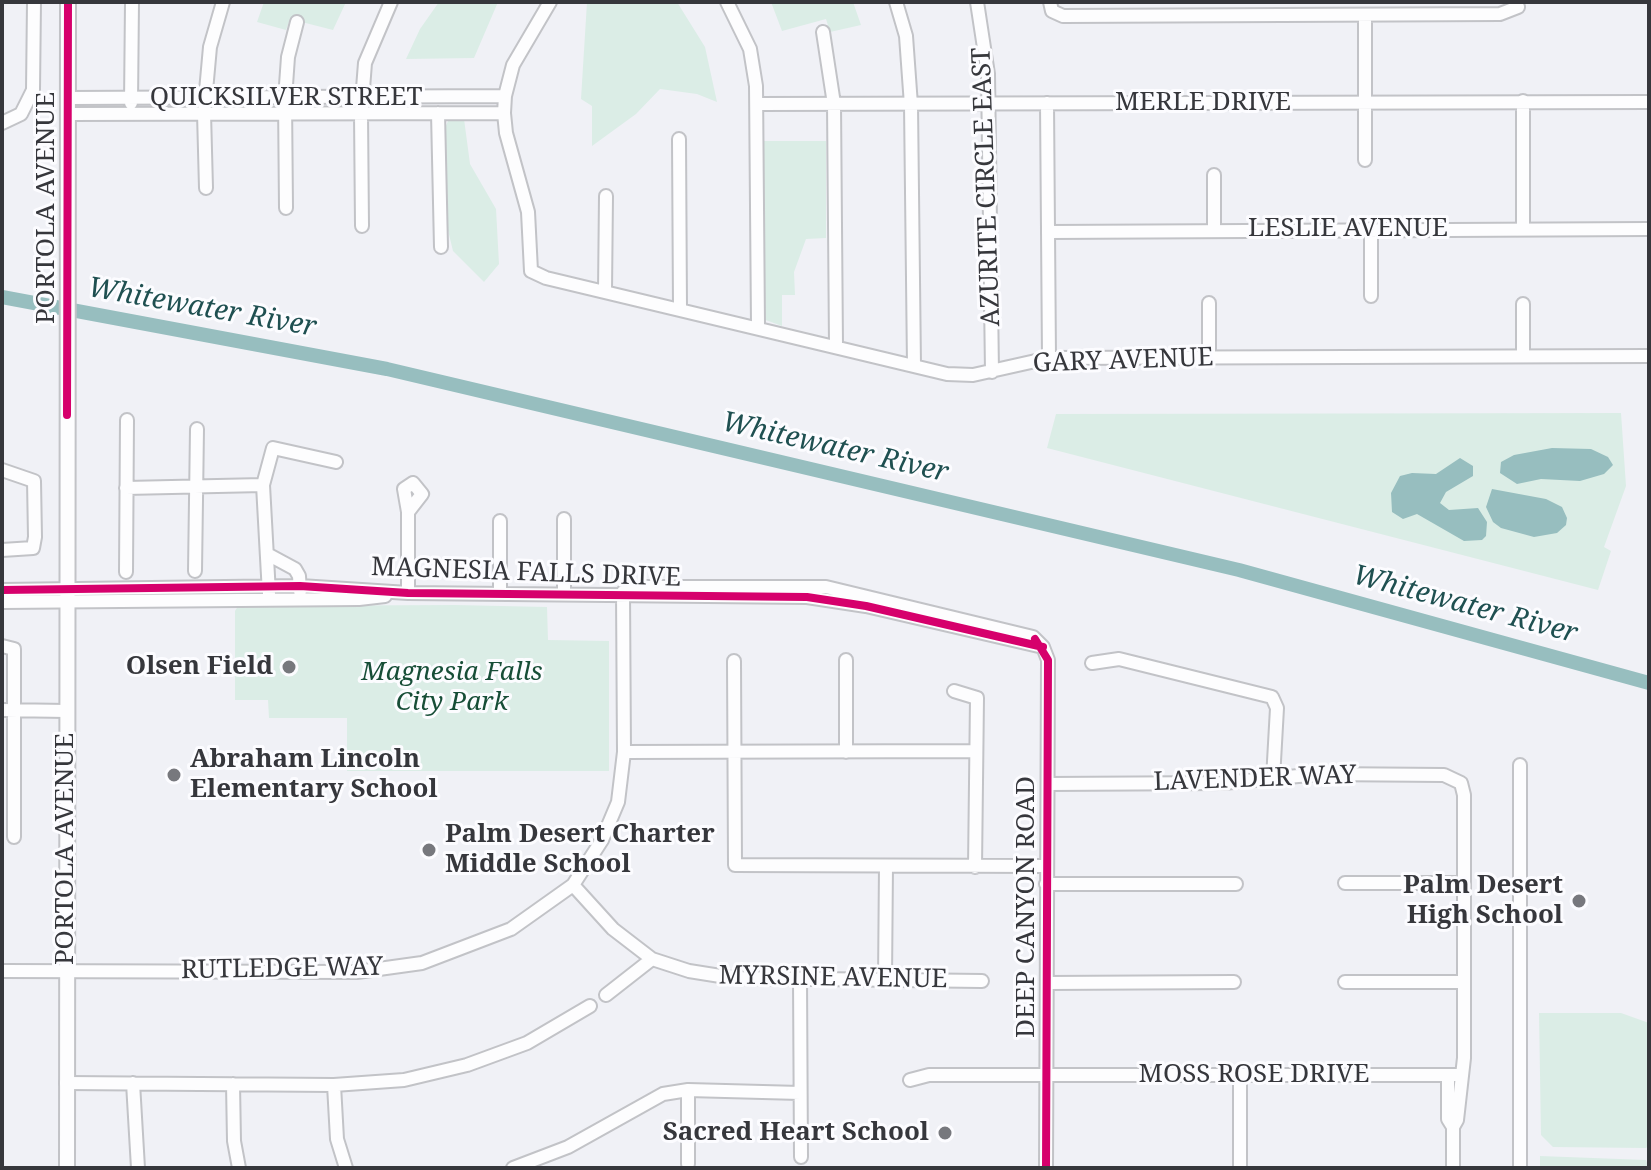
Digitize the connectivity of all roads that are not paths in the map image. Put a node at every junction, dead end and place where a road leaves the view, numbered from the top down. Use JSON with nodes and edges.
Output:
{"nodes":[{"id":1,"x":34,"y":2,"type":"edge"},
{"id":2,"x":68,"y":2,"type":"edge"},
{"id":3,"x":132,"y":2,"type":"edge"},
{"id":4,"x":223,"y":2,"type":"edge"},
{"id":5,"x":391,"y":2,"type":"edge"},
{"id":6,"x":550,"y":2,"type":"edge"},
{"id":7,"x":727,"y":2,"type":"edge"},
{"id":8,"x":896,"y":2,"type":"edge"},
{"id":9,"x":977,"y":2,"type":"edge"},
{"id":10,"x":1050,"y":2,"type":"edge"},
{"id":11,"x":1518,"y":7,"type":"dead end"},
{"id":12,"x":1103,"y":8,"type":"edge"},
{"id":13,"x":1184,"y":8,"type":"edge"},
{"id":14,"x":1365,"y":15,"type":"junction"},
{"id":15,"x":297,"y":22,"type":"dead end"},
{"id":16,"x":823,"y":32,"type":"dead end"},
{"id":17,"x":505,"y":96,"type":"junction"},
{"id":18,"x":131,"y":98,"type":"junction"},
{"id":19,"x":205,"y":98,"type":"junction"},
{"id":20,"x":363,"y":98,"type":"junction"},
{"id":21,"x":285,"y":99,"type":"junction"},
{"id":22,"x":1523,"y":101,"type":"junction"},
{"id":23,"x":988,"y":102,"type":"junction"},
{"id":24,"x":1649,"y":102,"type":"edge"},
{"id":25,"x":1047,"y":103,"type":"junction"},
{"id":26,"x":1366,"y":103,"type":"junction"},
{"id":27,"x":757,"y":104,"type":"junction"},
{"id":28,"x":834,"y":104,"type":"junction"},
{"id":29,"x":911,"y":105,"type":"junction"},
{"id":30,"x":68,"y":106,"type":"junction"},
{"id":31,"x":132,"y":113,"type":"junction"},
{"id":32,"x":204,"y":113,"type":"junction"},
{"id":33,"x":285,"y":113,"type":"junction"},
{"id":34,"x":438,"y":113,"type":"junction"},
{"id":35,"x":504,"y":113,"type":"junction"},
{"id":36,"x":361,"y":114,"type":"junction"},
{"id":37,"x":2,"y":123,"type":"edge"},
{"id":38,"x":679,"y":139,"type":"dead end"},
{"id":39,"x":1365,"y":160,"type":"dead end"},
{"id":40,"x":1214,"y":175,"type":"dead end"},
{"id":41,"x":206,"y":188,"type":"dead end"},
{"id":42,"x":606,"y":196,"type":"dead end"},
{"id":43,"x":286,"y":208,"type":"dead end"},
{"id":44,"x":362,"y":226,"type":"dead end"},
{"id":45,"x":1523,"y":228,"type":"junction"},
{"id":46,"x":1214,"y":229,"type":"junction"},
{"id":47,"x":1371,"y":229,"type":"junction"},
{"id":48,"x":1649,"y":229,"type":"edge"},
{"id":49,"x":1048,"y":232,"type":"junction"},
{"id":50,"x":441,"y":247,"type":"dead end"},
{"id":51,"x":605,"y":291,"type":"junction"},
{"id":52,"x":1371,"y":296,"type":"dead end"},
{"id":53,"x":1209,"y":303,"type":"dead end"},
{"id":54,"x":1523,"y":304,"type":"dead end"},
{"id":55,"x":680,"y":308,"type":"junction"},
{"id":56,"x":758,"y":326,"type":"junction"},
{"id":57,"x":836,"y":345,"type":"junction"},
{"id":58,"x":1523,"y":355,"type":"junction"},
{"id":59,"x":1649,"y":356,"type":"edge"},
{"id":60,"x":1209,"y":357,"type":"junction"},
{"id":61,"x":1049,"y":358,"type":"junction"},
{"id":62,"x":914,"y":366,"type":"junction"},
{"id":63,"x":992,"y":372,"type":"junction"},
{"id":64,"x":127,"y":420,"type":"dead end"},
{"id":65,"x":197,"y":429,"type":"dead end"},
{"id":66,"x":336,"y":462,"type":"dead end"},
{"id":67,"x":2,"y":470,"type":"edge"},
{"id":68,"x":263,"y":485,"type":"junction"},
{"id":69,"x":419,"y":486,"type":"dead end"},
{"id":70,"x":196,"y":487,"type":"junction"},
{"id":71,"x":126,"y":488,"type":"junction"},
{"id":72,"x":564,"y":519,"type":"dead end"},
{"id":73,"x":500,"y":521,"type":"dead end"},
{"id":74,"x":2,"y":550,"type":"edge"},
{"id":75,"x":269,"y":555,"type":"junction"},
{"id":76,"x":195,"y":571,"type":"dead end"},
{"id":77,"x":126,"y":572,"type":"dead end"},
{"id":78,"x":2,"y":590,"type":"edge"},
{"id":79,"x":623,"y":592,"type":"junction"},
{"id":80,"x":269,"y":593,"type":"junction"},
{"id":81,"x":300,"y":593,"type":"junction"},
{"id":82,"x":408,"y":593,"type":"junction"},
{"id":83,"x":500,"y":593,"type":"junction"},
{"id":84,"x":564,"y":593,"type":"junction"},
{"id":85,"x":68,"y":595,"type":"junction"},
{"id":86,"x":2,"y":602,"type":"edge"},
{"id":87,"x":2,"y":646,"type":"edge"},
{"id":88,"x":1043,"y":647,"type":"joint"},
{"id":89,"x":846,"y":660,"type":"dead end"},
{"id":90,"x":734,"y":661,"type":"dead end"},
{"id":91,"x":1092,"y":663,"type":"dead end"},
{"id":92,"x":954,"y":691,"type":"dead end"},
{"id":93,"x":8,"y":710,"type":"edge"},
{"id":94,"x":67,"y":711,"type":"junction"},
{"id":95,"x":976,"y":751,"type":"junction"},
{"id":96,"x":624,"y":752,"type":"junction"},
{"id":97,"x":735,"y":752,"type":"junction"},
{"id":98,"x":846,"y":752,"type":"junction"},
{"id":99,"x":1520,"y":765,"type":"dead end"},
{"id":100,"x":8,"y":771,"type":"edge"},
{"id":101,"x":1273,"y":779,"type":"junction"},
{"id":102,"x":1048,"y":784,"type":"junction"},
{"id":103,"x":14,"y":837,"type":"dead end"},
{"id":104,"x":886,"y":866,"type":"junction"},
{"id":105,"x":1046,"y":866,"type":"junction"},
{"id":106,"x":975,"y":867,"type":"junction"},
{"id":107,"x":1345,"y":883,"type":"dead end"},
{"id":108,"x":1463,"y":883,"type":"junction"},
{"id":109,"x":1046,"y":884,"type":"junction"},
{"id":110,"x":1236,"y":884,"type":"dead end"},
{"id":111,"x":573,"y":885,"type":"junction"},
{"id":112,"x":652,"y":959,"type":"junction"},
{"id":113,"x":2,"y":971,"type":"edge"},
{"id":114,"x":66,"y":971,"type":"junction"},
{"id":115,"x":800,"y":979,"type":"junction"},
{"id":116,"x":885,"y":979,"type":"junction"},
{"id":117,"x":982,"y":981,"type":"dead end"},
{"id":118,"x":1234,"y":982,"type":"dead end"},
{"id":119,"x":1345,"y":982,"type":"dead end"},
{"id":120,"x":1464,"y":982,"type":"junction"},
{"id":121,"x":1047,"y":983,"type":"junction"},
{"id":122,"x":606,"y":995,"type":"dead end"},
{"id":123,"x":590,"y":1006,"type":"dead end"},
{"id":124,"x":1047,"y":1075,"type":"junction"},
{"id":125,"x":1455,"y":1075,"type":"junction"},
{"id":126,"x":1240,"y":1076,"type":"junction"},
{"id":127,"x":910,"y":1080,"type":"dead end"},
{"id":128,"x":66,"y":1083,"type":"junction"},
{"id":129,"x":133,"y":1083,"type":"junction"},
{"id":130,"x":233,"y":1084,"type":"junction"},
{"id":131,"x":334,"y":1085,"type":"junction"},
{"id":132,"x":688,"y":1090,"type":"junction"},
{"id":133,"x":800,"y":1093,"type":"junction"},
{"id":134,"x":801,"y":1157,"type":"dead end"},
{"id":135,"x":688,"y":1164,"type":"dead end"},
{"id":136,"x":67,"y":1168,"type":"edge"},
{"id":137,"x":138,"y":1168,"type":"edge"},
{"id":138,"x":239,"y":1168,"type":"edge"},
{"id":139,"x":346,"y":1168,"type":"edge"},
{"id":140,"x":513,"y":1168,"type":"edge"},
{"id":141,"x":1046,"y":1168,"type":"edge"},
{"id":142,"x":1240,"y":1168,"type":"edge"},
{"id":143,"x":1453,"y":1168,"type":"edge"},
{"id":144,"x":1520,"y":1168,"type":"edge"}],
"edges":[{"from":1,"to":37,"type":"street"},
{"from":2,"to":30,"type":"main road","name":"PORTOLA AVENUE"},
{"from":3,"to":18,"type":"street"},
{"from":4,"to":19,"type":"street"},
{"from":5,"to":20,"type":"street"},
{"from":6,"to":17,"type":"street"},
{"from":7,"to":27,"type":"street"},
{"from":8,"to":29,"type":"street"},
{"from":9,"to":23,"type":"street","name":"AZURITE CIRCLE EAST"},
{"from":10,"to":12,"type":"street"},
{"from":11,"to":14,"type":"street"},
{"from":12,"to":13,"type":"street"},
{"from":13,"to":14,"type":"street"},
{"from":14,"to":26,"type":"street"},
{"from":15,"to":21,"type":"street"},
{"from":16,"to":28,"type":"street"},
{"from":17,"to":20,"type":"street","name":"QUICKSILVER STREET"},
{"from":17,"to":35,"type":"street"},
{"from":18,"to":19,"type":"street","name":"QUICKSILVER STREET"},
{"from":18,"to":30,"type":"street","name":"QUICKSILVER STREET"},
{"from":18,"to":31,"type":"street"},
{"from":19,"to":21,"type":"street","name":"QUICKSILVER STREET"},
{"from":19,"to":32,"type":"street"},
{"from":20,"to":21,"type":"street","name":"QUICKSILVER STREET"},
{"from":20,"to":36,"type":"street"},
{"from":21,"to":33,"type":"street"},
{"from":22,"to":24,"type":"street","name":"MERLE DRIVE"},
{"from":22,"to":26,"type":"street","name":"MERLE DRIVE"},
{"from":22,"to":45,"type":"street"},
{"from":23,"to":25,"type":"street","name":"MERLE DRIVE"},
{"from":23,"to":29,"type":"street","name":"MERLE DRIVE"},
{"from":23,"to":63,"type":"street","name":"AZURITE CIRCLE EAST"},
{"from":25,"to":26,"type":"street","name":"MERLE DRIVE"},
{"from":25,"to":49,"type":"street"},
{"from":26,"to":39,"type":"street"},
{"from":27,"to":28,"type":"street","name":"MERLE DRIVE"},
{"from":27,"to":56,"type":"street"},
{"from":28,"to":29,"type":"street","name":"MERLE DRIVE"},
{"from":28,"to":57,"type":"street"},
{"from":29,"to":62,"type":"street"},
{"from":30,"to":31,"type":"street","name":"QUICKSILVER STREET"},
{"from":30,"to":85,"type":"main road","name":"PORTOLA AVENUE"},
{"from":31,"to":32,"type":"street","name":"QUICKSILVER STREET"},
{"from":32,"to":33,"type":"street","name":"QUICKSILVER STREET"},
{"from":32,"to":41,"type":"street"},
{"from":33,"to":36,"type":"street","name":"QUICKSILVER STREET"},
{"from":33,"to":43,"type":"street"},
{"from":34,"to":35,"type":"street","name":"QUICKSILVER STREET"},
{"from":34,"to":36,"type":"street","name":"QUICKSILVER STREET"},
{"from":34,"to":50,"type":"street"},
{"from":35,"to":51,"type":"street","name":"GARY AVENUE"},
{"from":36,"to":44,"type":"street"},
{"from":38,"to":55,"type":"street"},
{"from":40,"to":46,"type":"street"},
{"from":42,"to":51,"type":"street"},
{"from":45,"to":47,"type":"street","name":"LESLIE AVENUE"},
{"from":45,"to":48,"type":"street","name":"LESLIE AVENUE"},
{"from":46,"to":47,"type":"street","name":"LESLIE AVENUE"},
{"from":46,"to":49,"type":"street","name":"LESLIE AVENUE"},
{"from":47,"to":52,"type":"street"},
{"from":49,"to":61,"type":"street"},
{"from":51,"to":55,"type":"street","name":"GARY AVENUE"},
{"from":53,"to":60,"type":"street"},
{"from":54,"to":58,"type":"street"},
{"from":55,"to":56,"type":"street","name":"GARY AVENUE"},
{"from":56,"to":57,"type":"street","name":"GARY AVENUE"},
{"from":57,"to":62,"type":"street","name":"GARY AVENUE"},
{"from":58,"to":59,"type":"street","name":"GARY AVENUE"},
{"from":58,"to":60,"type":"street","name":"GARY AVENUE"},
{"from":60,"to":61,"type":"street","name":"GARY AVENUE"},
{"from":61,"to":63,"type":"street","name":"GARY AVENUE"},
{"from":62,"to":63,"type":"street","name":"GARY AVENUE"},
{"from":64,"to":71,"type":"street"},
{"from":65,"to":70,"type":"street"},
{"from":66,"to":68,"type":"street"},
{"from":67,"to":74,"type":"street"},
{"from":68,"to":70,"type":"street"},
{"from":68,"to":75,"type":"street"},
{"from":69,"to":82,"type":"street"},
{"from":70,"to":71,"type":"street"},
{"from":70,"to":76,"type":"street"},
{"from":71,"to":77,"type":"street"},
{"from":72,"to":84,"type":"street"},
{"from":73,"to":83,"type":"street"},
{"from":75,"to":80,"type":"street"},
{"from":75,"to":81,"type":"street"},
{"from":78,"to":85,"type":"street","name":"MAGNESIA FALLS DRIVE"},
{"from":79,"to":84,"type":"street","name":"MAGNESIA FALLS DRIVE"},
{"from":79,"to":88,"type":"street","name":"MAGNESIA FALLS DRIVE"},
{"from":79,"to":96,"type":"street","name":"RUTLEDGE WAY"},
{"from":80,"to":81,"type":"street","name":"MAGNESIA FALLS DRIVE"},
{"from":80,"to":85,"type":"street","name":"MAGNESIA FALLS DRIVE"},
{"from":81,"to":82,"type":"street","name":"MAGNESIA FALLS DRIVE"},
{"from":82,"to":83,"type":"street","name":"MAGNESIA FALLS DRIVE"},
{"from":83,"to":84,"type":"street","name":"MAGNESIA FALLS DRIVE"},
{"from":85,"to":86,"type":"street","name":"MAGNESIA FALLS DRIVE"},
{"from":85,"to":94,"type":"main road","name":"PORTOLA AVENUE"},
{"from":87,"to":93,"type":"street"},
{"from":88,"to":102,"type":"street","name":"DEEP CANYON ROAD"},
{"from":89,"to":98,"type":"street"},
{"from":90,"to":97,"type":"street"},
{"from":91,"to":101,"type":"street"},
{"from":92,"to":95,"type":"street"},
{"from":93,"to":94,"type":"street"},
{"from":93,"to":100,"type":"street"},
{"from":94,"to":114,"type":"main road","name":"PORTOLA AVENUE"},
{"from":95,"to":98,"type":"street"},
{"from":95,"to":106,"type":"street"},
{"from":96,"to":97,"type":"street"},
{"from":96,"to":111,"type":"street","name":"RUTLEDGE WAY"},
{"from":97,"to":98,"type":"street"},
{"from":97,"to":104,"type":"street"},
{"from":99,"to":144,"type":"street"},
{"from":100,"to":103,"type":"street"},
{"from":101,"to":102,"type":"street","name":"LAVENDER WAY"},
{"from":101,"to":108,"type":"street","name":"LAVENDER WAY"},
{"from":102,"to":105,"type":"street","name":"DEEP CANYON ROAD"},
{"from":104,"to":106,"type":"street"},
{"from":104,"to":116,"type":"street"},
{"from":105,"to":106,"type":"street"},
{"from":105,"to":109,"type":"street","name":"DEEP CANYON ROAD"},
{"from":107,"to":108,"type":"street"},
{"from":108,"to":120,"type":"street"},
{"from":109,"to":110,"type":"street"},
{"from":109,"to":121,"type":"street","name":"DEEP CANYON ROAD"},
{"from":111,"to":112,"type":"street","name":"MYRSINE AVENUE"},
{"from":111,"to":114,"type":"street","name":"RUTLEDGE WAY"},
{"from":112,"to":115,"type":"street","name":"MYRSINE AVENUE"},
{"from":112,"to":122,"type":"street"},
{"from":113,"to":114,"type":"street","name":"RUTLEDGE WAY"},
{"from":114,"to":128,"type":"main road","name":"PORTOLA AVENUE"},
{"from":115,"to":116,"type":"street","name":"MYRSINE AVENUE"},
{"from":115,"to":133,"type":"street"},
{"from":116,"to":117,"type":"street","name":"MYRSINE AVENUE"},
{"from":118,"to":121,"type":"street"},
{"from":119,"to":120,"type":"street"},
{"from":120,"to":125,"type":"street"},
{"from":121,"to":124,"type":"street","name":"DEEP CANYON ROAD"},
{"from":123,"to":131,"type":"street"},
{"from":124,"to":126,"type":"street","name":"MOSS ROSE DRIVE"},
{"from":124,"to":127,"type":"street","name":"MOSS ROSE DRIVE"},
{"from":124,"to":141,"type":"street","name":"DEEP CANYON ROAD"},
{"from":125,"to":126,"type":"street","name":"MOSS ROSE DRIVE"},
{"from":125,"to":143,"type":"street"},
{"from":126,"to":142,"type":"street"},
{"from":128,"to":129,"type":"street"},
{"from":128,"to":136,"type":"main road","name":"PORTOLA AVENUE"},
{"from":129,"to":130,"type":"street"},
{"from":129,"to":137,"type":"street"},
{"from":130,"to":131,"type":"street"},
{"from":130,"to":138,"type":"street"},
{"from":131,"to":139,"type":"street"},
{"from":132,"to":133,"type":"street"},
{"from":132,"to":135,"type":"street"},
{"from":132,"to":140,"type":"street"},
{"from":133,"to":134,"type":"street"}]}
